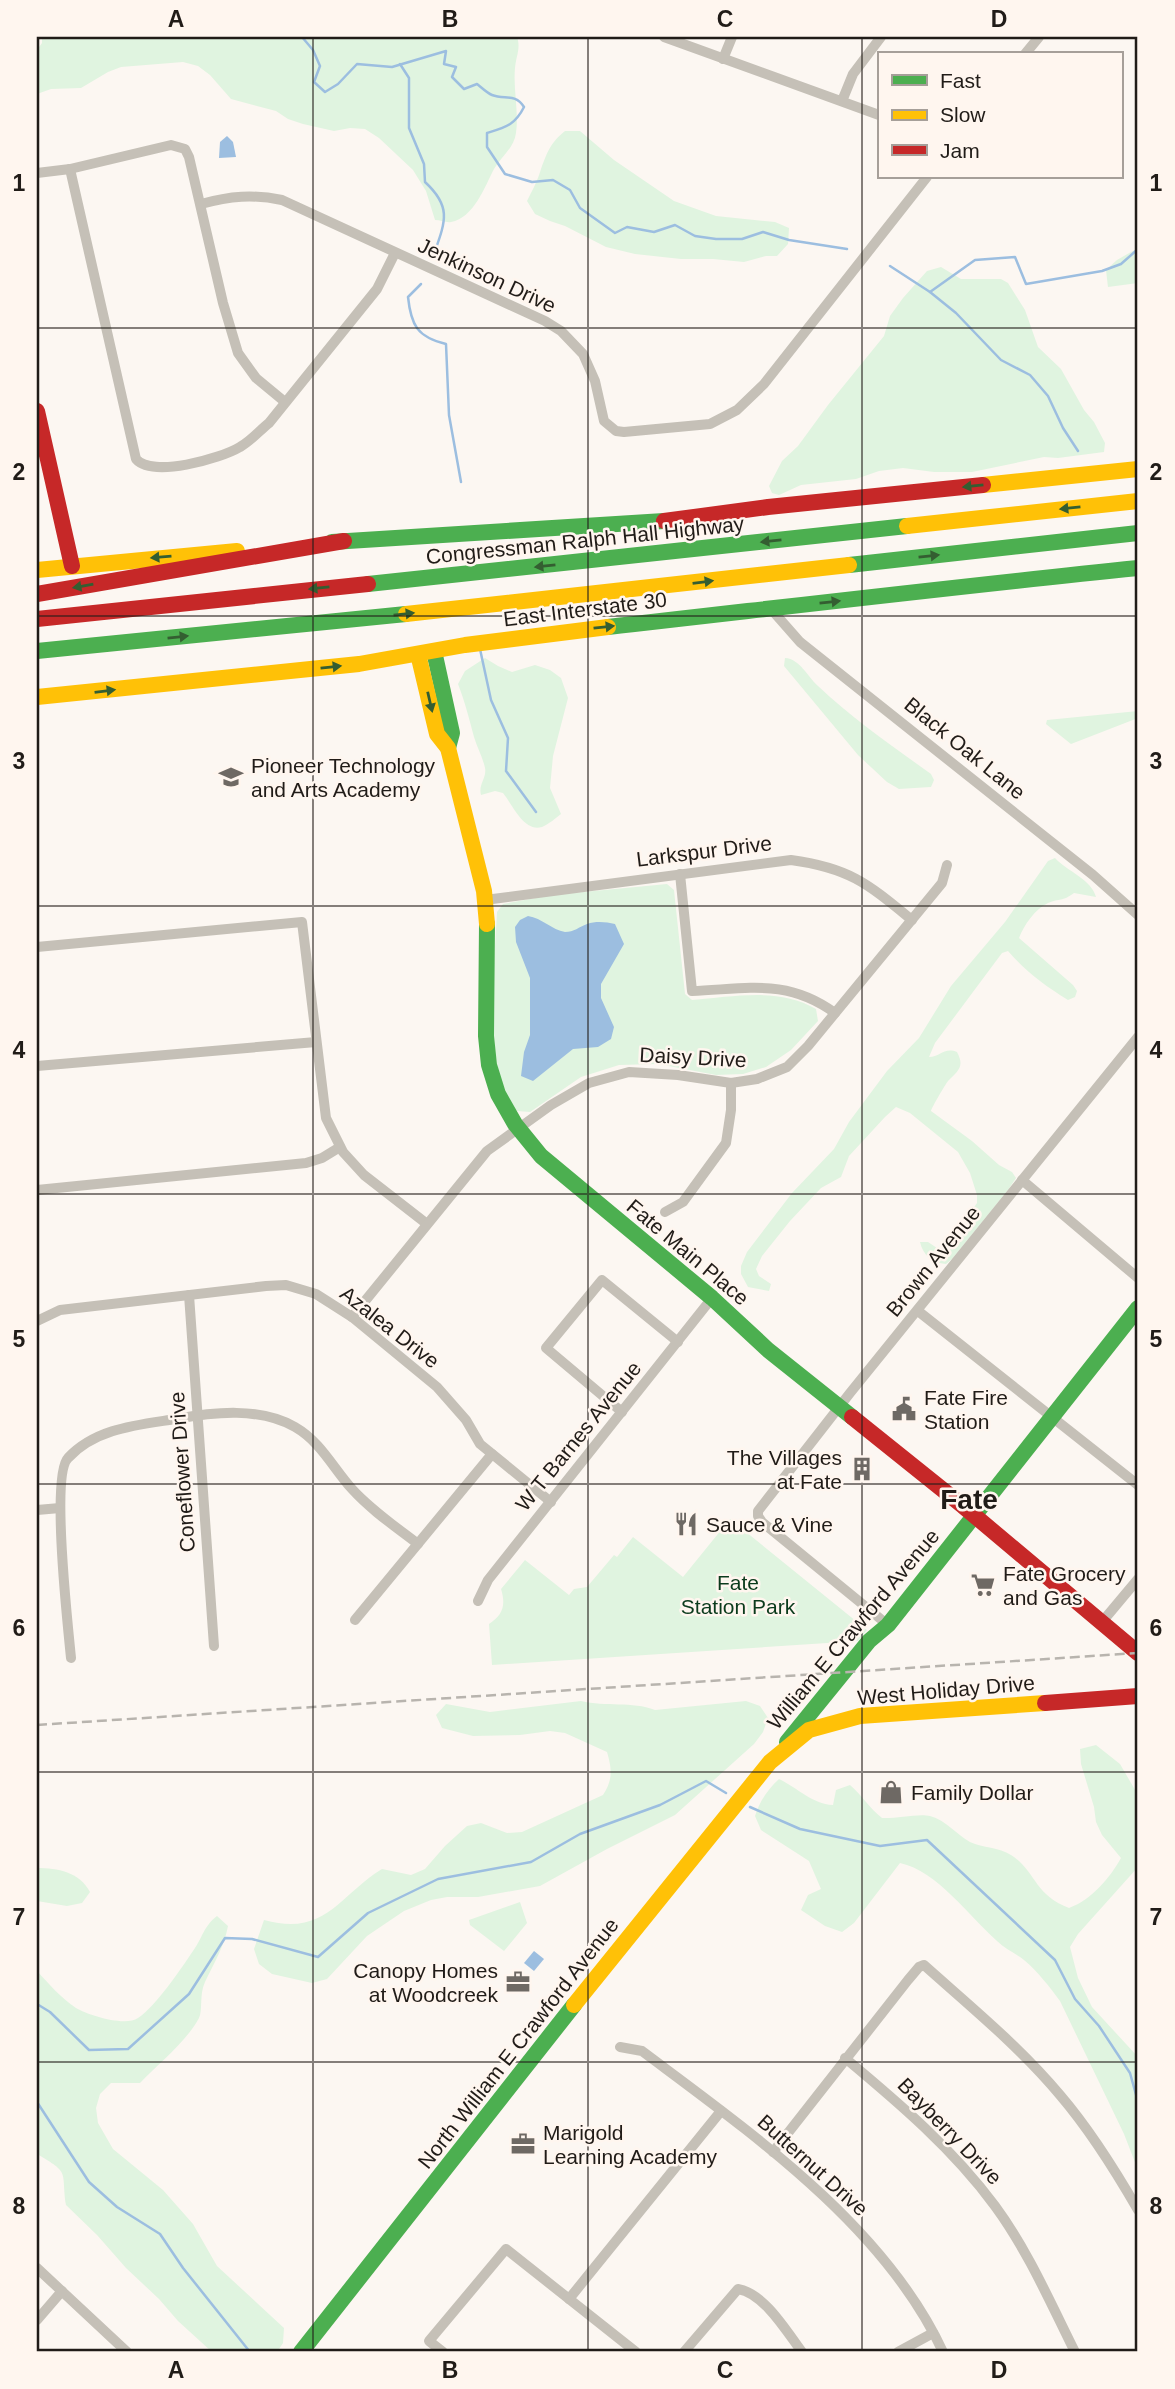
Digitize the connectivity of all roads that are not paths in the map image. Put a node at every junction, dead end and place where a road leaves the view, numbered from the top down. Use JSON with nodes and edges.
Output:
{"nodes":[{"id":1,"x":664,"y":37,"type":"edge"},
{"id":2,"x":732,"y":37,"type":"edge"},
{"id":3,"x":881,"y":37,"type":"edge"},
{"id":4,"x":1039,"y":37,"type":"edge"},
{"id":5,"x":1027,"y":52,"type":"edge"},
{"id":6,"x":723,"y":58,"type":"junction"},
{"id":7,"x":842,"y":101,"type":"junction"},
{"id":8,"x":878,"y":115,"type":"edge"},
{"id":9,"x":70,"y":169,"type":"junction"},
{"id":10,"x":37,"y":174,"type":"edge"},
{"id":11,"x":926,"y":178,"type":"edge"},
{"id":12,"x":201,"y":204,"type":"junction"},
{"id":13,"x":395,"y":253,"type":"junction"},
{"id":14,"x":285,"y":402,"type":"junction"},
{"id":15,"x":37,"y":411,"type":"edge"},
{"id":16,"x":1138,"y":469,"type":"edge"},
{"id":17,"x":1138,"y":501,"type":"edge"},
{"id":18,"x":1138,"y":533,"type":"edge"},
{"id":19,"x":344,"y":541,"type":"junction"},
{"id":20,"x":72,"y":566,"type":"junction"},
{"id":21,"x":1138,"y":568,"type":"edge"},
{"id":22,"x":37,"y":570,"type":"edge"},
{"id":23,"x":37,"y":594,"type":"edge"},
{"id":24,"x":771,"y":609,"type":"junction"},
{"id":25,"x":37,"y":619,"type":"edge"},
{"id":26,"x":37,"y":651,"type":"edge"},
{"id":27,"x":426,"y":652,"type":"junction"},
{"id":28,"x":37,"y":697,"type":"edge"},
{"id":29,"x":947,"y":865,"type":"dead end"},
{"id":30,"x":680,"y":874,"type":"junction"},
{"id":31,"x":485,"y":900,"type":"junction"},
{"id":32,"x":1138,"y":915,"type":"edge"},
{"id":33,"x":912,"y":920,"type":"junction"},
{"id":34,"x":37,"y":947,"type":"edge"},
{"id":35,"x":835,"y":1013,"type":"junction"},
{"id":36,"x":1138,"y":1037,"type":"edge"},
{"id":37,"x":316,"y":1042,"type":"junction"},
{"id":38,"x":1127,"y":1050,"type":"junction"},
{"id":39,"x":1138,"y":1059,"type":"edge"},
{"id":40,"x":37,"y":1066,"type":"edge"},
{"id":41,"x":731,"y":1083,"type":"junction"},
{"id":42,"x":517,"y":1129,"type":"junction"},
{"id":43,"x":341,"y":1147,"type":"junction"},
{"id":44,"x":1022,"y":1180,"type":"junction"},
{"id":45,"x":37,"y":1191,"type":"edge"},
{"id":46,"x":665,"y":1212,"type":"dead end"},
{"id":47,"x":428,"y":1224,"type":"junction"},
{"id":48,"x":1138,"y":1278,"type":"edge"},
{"id":49,"x":189,"y":1295,"type":"junction"},
{"id":50,"x":712,"y":1298,"type":"junction"},
{"id":51,"x":1138,"y":1308,"type":"edge"},
{"id":52,"x":918,"y":1311,"type":"junction"},
{"id":53,"x":352,"y":1317,"type":"junction"},
{"id":54,"x":37,"y":1321,"type":"edge"},
{"id":55,"x":678,"y":1342,"type":"junction"},
{"id":56,"x":839,"y":1407,"type":"junction"},
{"id":57,"x":622,"y":1412,"type":"junction"},
{"id":58,"x":198,"y":1415,"type":"junction"},
{"id":59,"x":1050,"y":1417,"type":"junction"},
{"id":60,"x":492,"y":1454,"type":"junction"},
{"id":61,"x":1138,"y":1485,"type":"edge"},
{"id":62,"x":551,"y":1502,"type":"junction"},
{"id":63,"x":60,"y":1508,"type":"junction"},
{"id":64,"x":37,"y":1510,"type":"edge"},
{"id":65,"x":974,"y":1516,"type":"junction"},
{"id":66,"x":418,"y":1544,"type":"junction"},
{"id":67,"x":1138,"y":1579,"type":"edge"},
{"id":68,"x":478,"y":1601,"type":"dead end"},
{"id":69,"x":355,"y":1620,"type":"dead end"},
{"id":70,"x":1102,"y":1622,"type":"junction"},
{"id":71,"x":888,"y":1625,"type":"junction"},
{"id":72,"x":214,"y":1646,"type":"dead end"},
{"id":73,"x":1138,"y":1653,"type":"edge"},
{"id":74,"x":71,"y":1658,"type":"dead end"},
{"id":75,"x":1136,"y":1695,"type":"edge"},
{"id":76,"x":770,"y":1762,"type":"junction"},
{"id":77,"x":620,"y":2047,"type":"dead end"},
{"id":78,"x":845,"y":2058,"type":"junction"},
{"id":79,"x":721,"y":2111,"type":"junction"},
{"id":80,"x":773,"y":2152,"type":"junction"},
{"id":81,"x":1138,"y":2210,"type":"edge"},
{"id":82,"x":37,"y":2269,"type":"edge"},
{"id":83,"x":62,"y":2291,"type":"junction"},
{"id":84,"x":569,"y":2299,"type":"junction"},
{"id":85,"x":37,"y":2320,"type":"edge"},
{"id":86,"x":933,"y":2333,"type":"junction"},
{"id":87,"x":127,"y":2352,"type":"edge"},
{"id":88,"x":301,"y":2352,"type":"edge"},
{"id":89,"x":443,"y":2352,"type":"edge"},
{"id":90,"x":636,"y":2352,"type":"edge"},
{"id":91,"x":684,"y":2352,"type":"edge"},
{"id":92,"x":802,"y":2352,"type":"edge"},
{"id":93,"x":898,"y":2352,"type":"edge"},
{"id":94,"x":943,"y":2352,"type":"edge"},
{"id":95,"x":1075,"y":2352,"type":"edge"}],
"edges":[{"from":1,"to":6,"type":"street"},
{"from":2,"to":6,"type":"street"},
{"from":3,"to":7,"type":"street"},
{"from":4,"to":5,"type":"street"},
{"from":6,"to":7,"type":"street"},
{"from":7,"to":8,"type":"street"},
{"from":9,"to":10,"type":"street"},
{"from":9,"to":12,"type":"street"},
{"from":9,"to":14,"type":"street"},
{"from":11,"to":13,"type":"street","name":"Jenkinson Drive"},
{"from":12,"to":13,"type":"street","name":"Jenkinson Drive"},
{"from":12,"to":14,"type":"street"},
{"from":13,"to":14,"type":"street"},
{"from":15,"to":20,"type":"main road"},
{"from":16,"to":19,"type":"main road","one_way":true},
{"from":17,"to":25,"type":"main road","name":"Congressman Ralph Hall Highway","one_way":true},
{"from":26,"to":18,"type":"main road","one_way":true},
{"from":19,"to":20,"type":"main road","one_way":true},
{"from":19,"to":23,"type":"main road","one_way":true},
{"from":20,"to":22,"type":"main road"},
{"from":24,"to":21,"type":"main road","name":"East Interstate 30","one_way":true},
{"from":27,"to":24,"type":"main road","name":"East Interstate 30","one_way":true},
{"from":24,"to":32,"type":"street","name":"Black Oak Lane"},
{"from":28,"to":27,"type":"main road","name":"East Interstate 30","one_way":true},
{"from":27,"to":31,"type":"main road","name":"Fate Main Place"},
{"from":29,"to":33,"type":"street","name":"Daisy Drive"},
{"from":30,"to":31,"type":"street","name":"Larkspur Drive"},
{"from":30,"to":33,"type":"street","name":"Larkspur Drive"},
{"from":30,"to":35,"type":"street"},
{"from":31,"to":42,"type":"main road","name":"Fate Main Place"},
{"from":33,"to":35,"type":"street","name":"Daisy Drive"},
{"from":34,"to":37,"type":"street"},
{"from":35,"to":41,"type":"street","name":"Daisy Drive"},
{"from":36,"to":38,"type":"street","name":"Brown Avenue"},
{"from":37,"to":40,"type":"street"},
{"from":37,"to":43,"type":"street"},
{"from":38,"to":39,"type":"street"},
{"from":38,"to":44,"type":"street","name":"Brown Avenue"},
{"from":41,"to":42,"type":"street","name":"Daisy Drive"},
{"from":41,"to":46,"type":"street"},
{"from":42,"to":47,"type":"street","name":"Daisy Drive"},
{"from":42,"to":50,"type":"main road","name":"Fate Main Place"},
{"from":43,"to":45,"type":"street"},
{"from":43,"to":47,"type":"street"},
{"from":44,"to":48,"type":"street"},
{"from":44,"to":52,"type":"street","name":"Brown Avenue"},
{"from":47,"to":53,"type":"street","name":"Daisy Drive"},
{"from":49,"to":53,"type":"street","name":"Azalea Drive"},
{"from":49,"to":54,"type":"street","name":"Azalea Drive"},
{"from":49,"to":58,"type":"street","name":"Coneflower Drive"},
{"from":50,"to":55,"type":"street","name":"W T Barnes Avenue"},
{"from":50,"to":56,"type":"main road","name":"Fate Main Place"},
{"from":51,"to":59,"type":"main road","name":"William E Crawford Avenue"},
{"from":52,"to":56,"type":"street","name":"Brown Avenue"},
{"from":52,"to":59,"type":"street"},
{"from":53,"to":60,"type":"street","name":"Azalea Drive"},
{"from":55,"to":57,"type":"street","name":"W T Barnes Avenue"},
{"from":55,"to":57,"type":"street"},
{"from":56,"to":65,"type":"main road","name":"Fate Main Place"},
{"from":56,"to":71,"type":"street","name":"Brown Avenue"},
{"from":57,"to":62,"type":"street","name":"W T Barnes Avenue"},
{"from":58,"to":63,"type":"street"},
{"from":58,"to":66,"type":"street"},
{"from":58,"to":72,"type":"street","name":"Coneflower Drive"},
{"from":59,"to":61,"type":"street"},
{"from":59,"to":65,"type":"main road","name":"William E Crawford Avenue"},
{"from":60,"to":62,"type":"street","name":"Azalea Drive"},
{"from":60,"to":66,"type":"street"},
{"from":62,"to":68,"type":"street","name":"W T Barnes Avenue"},
{"from":63,"to":64,"type":"street"},
{"from":63,"to":74,"type":"street"},
{"from":65,"to":70,"type":"main road","name":"Fate Main Place"},
{"from":65,"to":71,"type":"main road","name":"William E Crawford Avenue"},
{"from":66,"to":69,"type":"street"},
{"from":67,"to":70,"type":"street"},
{"from":70,"to":73,"type":"main road","name":"Fate Main Place"},
{"from":71,"to":76,"type":"main road","name":"William E Crawford Avenue"},
{"from":75,"to":76,"type":"main road","name":"West Holiday Drive"},
{"from":76,"to":88,"type":"main road","name":"North William E Crawford Avenue"},
{"from":77,"to":79,"type":"street","name":"Butternut Drive"},
{"from":78,"to":80,"type":"street"},
{"from":78,"to":81,"type":"street"},
{"from":78,"to":95,"type":"street","name":"Bayberry Drive"},
{"from":79,"to":80,"type":"street","name":"Butternut Drive"},
{"from":79,"to":84,"type":"street"},
{"from":80,"to":86,"type":"street","name":"Butternut Drive"},
{"from":82,"to":83,"type":"street"},
{"from":83,"to":85,"type":"street"},
{"from":83,"to":87,"type":"street"},
{"from":84,"to":89,"type":"street"},
{"from":84,"to":90,"type":"street"},
{"from":86,"to":93,"type":"street"},
{"from":86,"to":94,"type":"street","name":"Butternut Drive"},
{"from":91,"to":92,"type":"street"}]}
